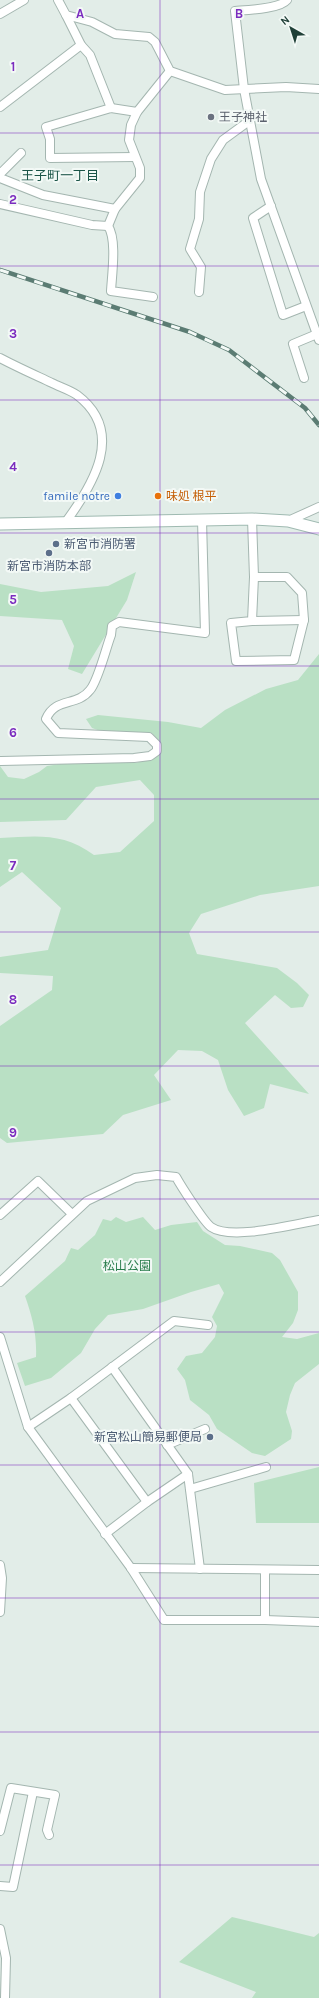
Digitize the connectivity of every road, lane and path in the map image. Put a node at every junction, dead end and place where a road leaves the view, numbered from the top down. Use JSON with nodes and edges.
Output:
{"nodes":[{"id":1,"x":24,"y":0,"type":"edge"},
{"id":2,"x":58,"y":0,"type":"edge"},
{"id":3,"x":287,"y":0,"type":"edge"},
{"id":4,"x":0,"y":14,"type":"edge"},
{"id":5,"x":66,"y":15,"type":"junction"},
{"id":6,"x":81,"y":45,"type":"junction"},
{"id":7,"x":170,"y":71,"type":"junction"},
{"id":8,"x":244,"y":89,"type":"junction"},
{"id":9,"x":319,"y":89,"type":"edge"},
{"id":10,"x":0,"y":108,"type":"edge"},
{"id":11,"x":111,"y":108,"type":"junction"},
{"id":12,"x":137,"y":112,"type":"junction"},
{"id":13,"x":249,"y":121,"type":"junction"},
{"id":14,"x":22,"y":153,"type":"dead end"},
{"id":15,"x":135,"y":157,"type":"junction"},
{"id":16,"x":0,"y":174,"type":"edge"},
{"id":17,"x":0,"y":178,"type":"edge"},
{"id":18,"x":0,"y":204,"type":"edge"},
{"id":19,"x":271,"y":206,"type":"junction"},
{"id":20,"x":114,"y":209,"type":"junction"},
{"id":21,"x":108,"y":226,"type":"junction"},
{"id":22,"x":199,"y":292,"type":"dead end"},
{"id":23,"x":153,"y":296,"type":"dead end"},
{"id":24,"x":306,"y":306,"type":"junction"},
{"id":25,"x":318,"y":337,"type":"edge"},
{"id":26,"x":0,"y":358,"type":"edge"},
{"id":27,"x":304,"y":378,"type":"dead end"},
{"id":28,"x":319,"y":507,"type":"edge"},
{"id":29,"x":252,"y":519,"type":"junction"},
{"id":30,"x":202,"y":520,"type":"junction"},
{"id":31,"x":288,"y":521,"type":"junction"},
{"id":32,"x":65,"y":523,"type":"junction"},
{"id":33,"x":0,"y":524,"type":"edge"},
{"id":34,"x":319,"y":529,"type":"edge"},
{"id":35,"x":254,"y":577,"type":"junction"},
{"id":36,"x":304,"y":620,"type":"junction"},
{"id":37,"x":252,"y":621,"type":"junction"},
{"id":38,"x":1,"y":761,"type":"edge"},
{"id":39,"x":72,"y":1214,"type":"junction"},
{"id":40,"x":0,"y":1216,"type":"edge"},
{"id":41,"x":319,"y":1220,"type":"edge"},
{"id":42,"x":0,"y":1282,"type":"edge"},
{"id":43,"x":208,"y":1325,"type":"dead end"},
{"id":44,"x":0,"y":1337,"type":"edge"},
{"id":45,"x":112,"y":1367,"type":"junction"},
{"id":46,"x":72,"y":1398,"type":"junction"},
{"id":47,"x":28,"y":1427,"type":"junction"},
{"id":48,"x":205,"y":1429,"type":"dead end"},
{"id":49,"x":167,"y":1445,"type":"junction"},
{"id":50,"x":266,"y":1467,"type":"dead end"},
{"id":51,"x":188,"y":1474,"type":"junction"},
{"id":52,"x":190,"y":1490,"type":"junction"},
{"id":53,"x":147,"y":1502,"type":"junction"},
{"id":54,"x":105,"y":1534,"type":"junction"},
{"id":55,"x":0,"y":1565,"type":"edge"},
{"id":56,"x":131,"y":1568,"type":"junction"},
{"id":57,"x":200,"y":1569,"type":"junction"},
{"id":58,"x":265,"y":1570,"type":"junction"},
{"id":59,"x":319,"y":1570,"type":"edge"},
{"id":60,"x":0,"y":1612,"type":"edge"},
{"id":61,"x":265,"y":1620,"type":"junction"},
{"id":62,"x":319,"y":1622,"type":"edge"},
{"id":63,"x":33,"y":1792,"type":"junction"},
{"id":64,"x":0,"y":1831,"type":"edge"},
{"id":65,"x":49,"y":1835,"type":"dead end"},
{"id":66,"x":0,"y":1886,"type":"edge"},
{"id":67,"x":0,"y":1929,"type":"edge"},
{"id":68,"x":5,"y":1998,"type":"edge"}],
"edges":[{"from":1,"to":4,"type":"street"},
{"from":2,"to":5,"type":"street"},
{"from":3,"to":8,"type":"street"},
{"from":5,"to":6,"type":"street"},
{"from":5,"to":7,"type":"street"},
{"from":6,"to":10,"type":"street"},
{"from":6,"to":11,"type":"street"},
{"from":7,"to":8,"type":"street"},
{"from":7,"to":12,"type":"street"},
{"from":8,"to":9,"type":"street"},
{"from":8,"to":13,"type":"street"},
{"from":11,"to":12,"type":"street"},
{"from":11,"to":15,"type":"street"},
{"from":12,"to":15,"type":"street"},
{"from":13,"to":19,"type":"street"},
{"from":13,"to":22,"type":"street"},
{"from":14,"to":16,"type":"street"},
{"from":15,"to":20,"type":"street"},
{"from":17,"to":20,"type":"street"},
{"from":18,"to":21,"type":"street"},
{"from":19,"to":24,"type":"street"},
{"from":19,"to":24,"type":"street"},
{"from":20,"to":21,"type":"street"},
{"from":21,"to":23,"type":"street"},
{"from":24,"to":25,"type":"street"},
{"from":25,"to":27,"type":"street"},
{"from":26,"to":32,"type":"street"},
{"from":28,"to":31,"type":"street"},
{"from":29,"to":30,"type":"street"},
{"from":29,"to":31,"type":"street"},
{"from":29,"to":35,"type":"street"},
{"from":30,"to":32,"type":"street"},
{"from":30,"to":38,"type":"street"},
{"from":31,"to":34,"type":"street"},
{"from":32,"to":33,"type":"street"},
{"from":35,"to":36,"type":"street"},
{"from":35,"to":37,"type":"street"},
{"from":36,"to":37,"type":"street"},
{"from":36,"to":37,"type":"street"},
{"from":39,"to":40,"type":"street"},
{"from":39,"to":41,"type":"street"},
{"from":39,"to":42,"type":"street"},
{"from":43,"to":45,"type":"street"},
{"from":44,"to":47,"type":"street"},
{"from":45,"to":46,"type":"street"},
{"from":45,"to":49,"type":"street"},
{"from":46,"to":47,"type":"street"},
{"from":46,"to":53,"type":"street"},
{"from":47,"to":54,"type":"street"},
{"from":48,"to":49,"type":"street"},
{"from":49,"to":51,"type":"street"},
{"from":50,"to":52,"type":"street"},
{"from":51,"to":52,"type":"street"},
{"from":51,"to":53,"type":"street"},
{"from":52,"to":57,"type":"street"},
{"from":53,"to":54,"type":"street"},
{"from":54,"to":56,"type":"street"},
{"from":55,"to":60,"type":"street"},
{"from":56,"to":57,"type":"street"},
{"from":56,"to":61,"type":"street"},
{"from":57,"to":58,"type":"street"},
{"from":58,"to":59,"type":"street"},
{"from":58,"to":61,"type":"street"},
{"from":61,"to":62,"type":"street"},
{"from":63,"to":64,"type":"street"},
{"from":63,"to":65,"type":"street"},
{"from":63,"to":66,"type":"street"},
{"from":67,"to":68,"type":"street"}]}
